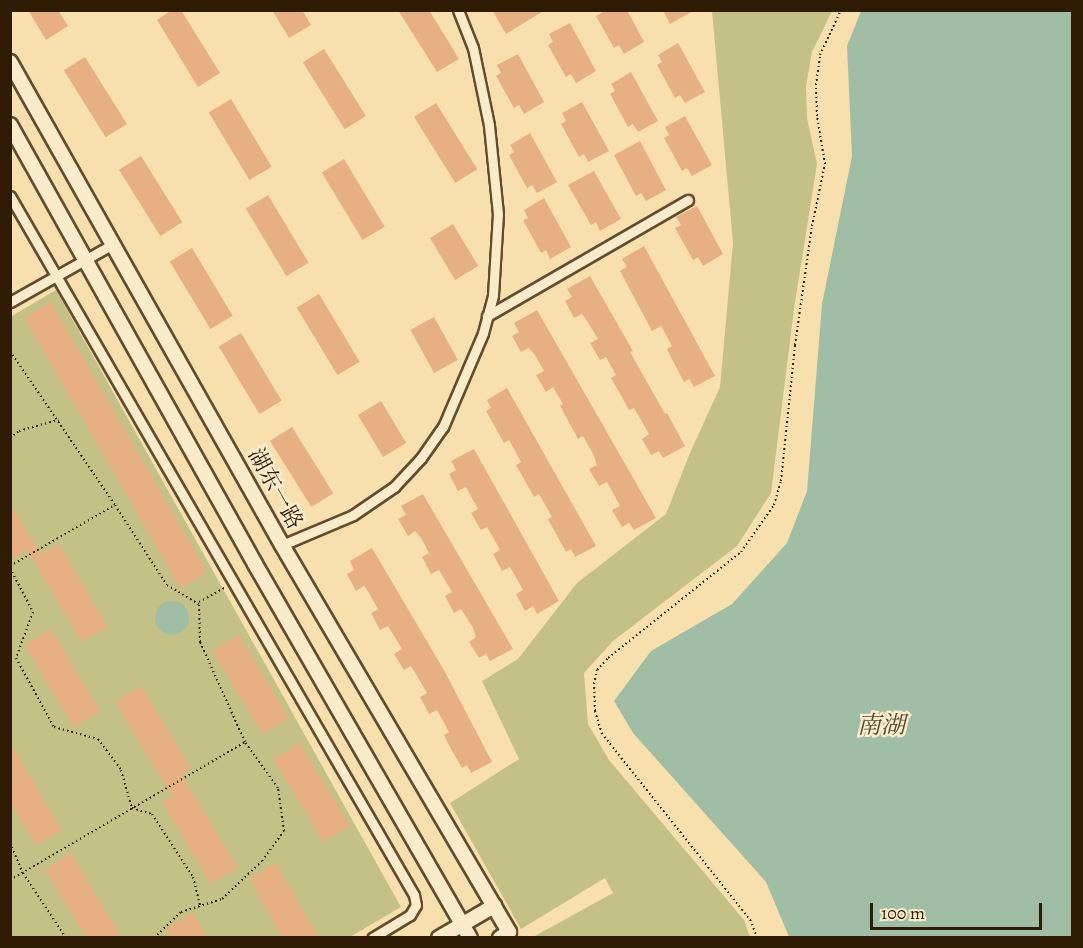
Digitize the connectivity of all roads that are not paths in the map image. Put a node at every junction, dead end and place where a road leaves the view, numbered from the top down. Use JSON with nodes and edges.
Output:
{"nodes":[{"id":1,"x":459,"y":10,"type":"edge"},
{"id":2,"x":10,"y":62,"type":"edge"},
{"id":3,"x":10,"y":125,"type":"edge"},
{"id":4,"x":10,"y":196,"type":"edge"},
{"id":5,"x":688,"y":200,"type":"dead end"},
{"id":6,"x":113,"y":244,"type":"junction"},
{"id":7,"x":85,"y":259,"type":"junction"},
{"id":8,"x":56,"y":276,"type":"junction"},
{"id":9,"x":10,"y":302,"type":"edge"},
{"id":10,"x":487,"y":316,"type":"junction"},
{"id":11,"x":282,"y":545,"type":"junction"},
{"id":12,"x":494,"y":906,"type":"junction"},
{"id":13,"x":461,"y":924,"type":"junction"},
{"id":14,"x":504,"y":935,"type":"edge"},
{"id":15,"x":372,"y":938,"type":"edge"},
{"id":16,"x":439,"y":938,"type":"edge"},
{"id":17,"x":470,"y":938,"type":"edge"}],
"edges":[{"from":1,"to":10,"type":"street"},
{"from":2,"to":6,"type":"main road","name":"湖东一路"},
{"from":3,"to":7,"type":"main road"},
{"from":4,"to":8,"type":"street"},
{"from":5,"to":10,"type":"street"},
{"from":6,"to":7,"type":"street"},
{"from":6,"to":11,"type":"main road","name":"湖东一路"},
{"from":7,"to":8,"type":"street"},
{"from":7,"to":13,"type":"main road"},
{"from":8,"to":9,"type":"street"},
{"from":8,"to":15,"type":"street"},
{"from":10,"to":11,"type":"street"},
{"from":11,"to":12,"type":"main road","name":"湖东一路"},
{"from":12,"to":13,"type":"main road"},
{"from":12,"to":14,"type":"main road","name":"湖东一路"},
{"from":13,"to":16,"type":"main road"},
{"from":13,"to":17,"type":"main road"}]}
